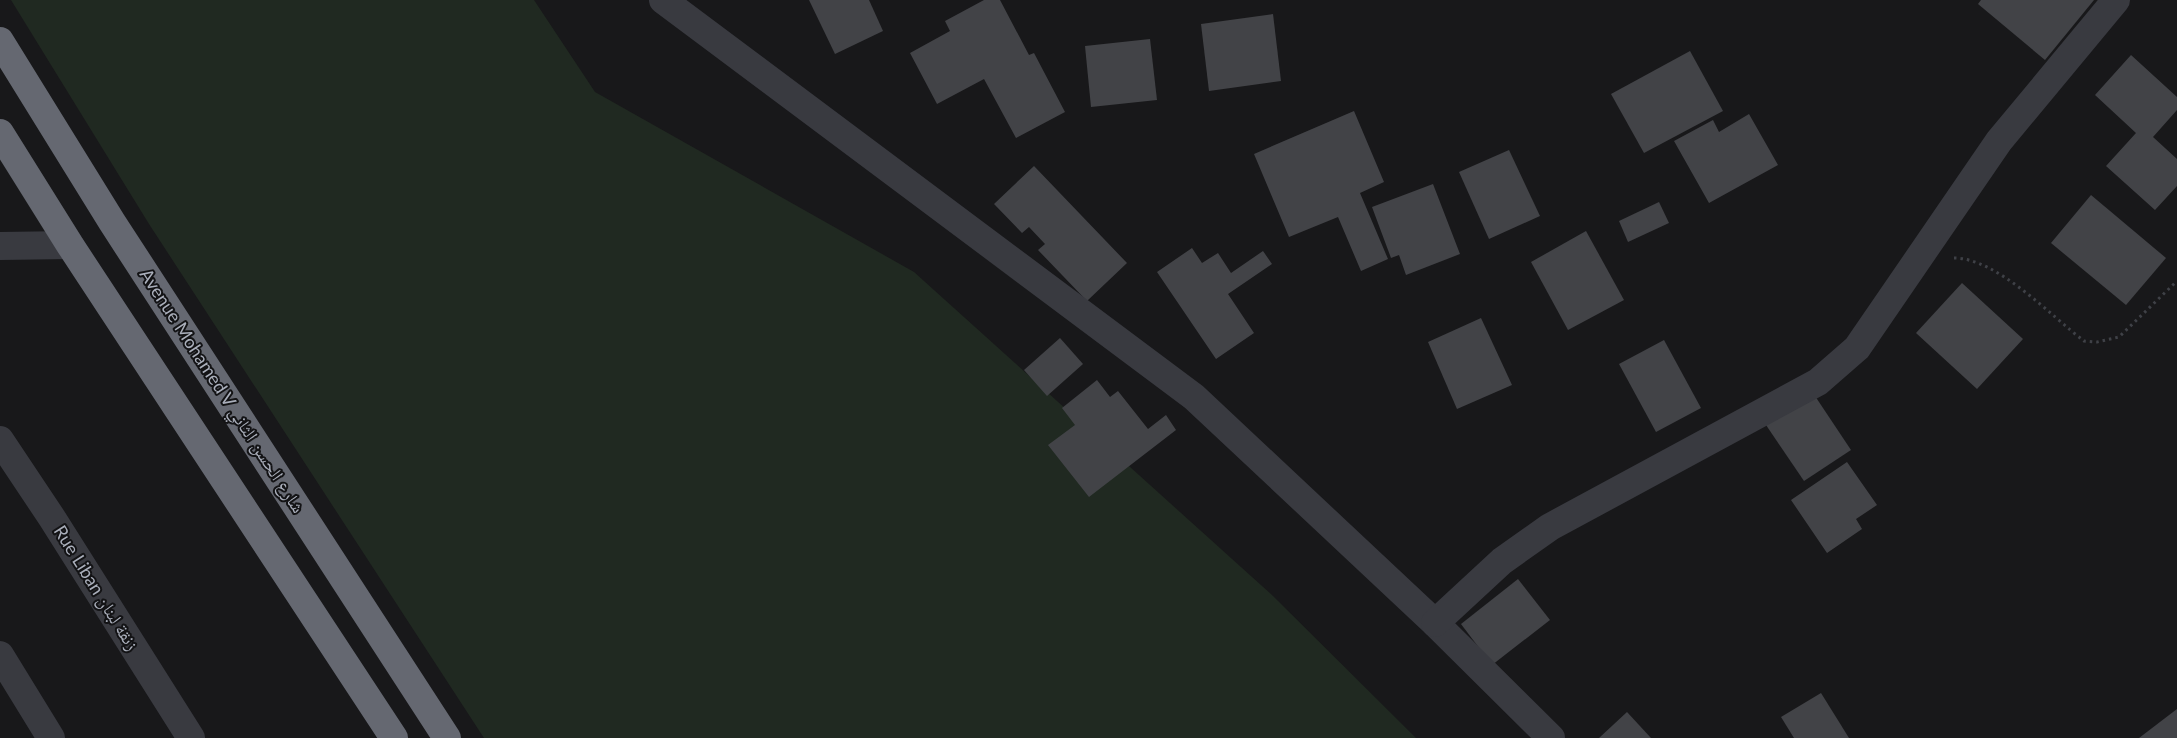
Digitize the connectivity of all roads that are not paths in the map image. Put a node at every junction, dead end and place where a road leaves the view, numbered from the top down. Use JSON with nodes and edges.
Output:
{"nodes":[{"id":1,"x":663,"y":0,"type":"edge"},
{"id":2,"x":2116,"y":0,"type":"edge"},
{"id":3,"x":0,"y":41,"type":"edge"},
{"id":4,"x":0,"y":133,"type":"edge"},
{"id":5,"x":70,"y":245,"type":"junction"},
{"id":6,"x":0,"y":246,"type":"edge"},
{"id":7,"x":0,"y":440,"type":"edge"},
{"id":8,"x":1435,"y":623,"type":"junction"},
{"id":9,"x":0,"y":655,"type":"edge"},
{"id":10,"x":51,"y":738,"type":"edge"},
{"id":11,"x":191,"y":738,"type":"edge"},
{"id":12,"x":394,"y":738,"type":"edge"},
{"id":13,"x":447,"y":738,"type":"edge"},
{"id":14,"x":1551,"y":738,"type":"edge"}],
"edges":[{"from":1,"to":8,"type":"street"},
{"from":2,"to":8,"type":"street"},
{"from":3,"to":13,"type":"highway","name":"Avenue Mohamed V شارع الحسن الثاني"},
{"from":4,"to":5,"type":"highway"},
{"from":5,"to":6,"type":"street"},
{"from":5,"to":12,"type":"highway"},
{"from":7,"to":11,"type":"street","name":"Rue Liban زنقة لبنان"},
{"from":8,"to":14,"type":"street"},
{"from":9,"to":10,"type":"street"}]}
